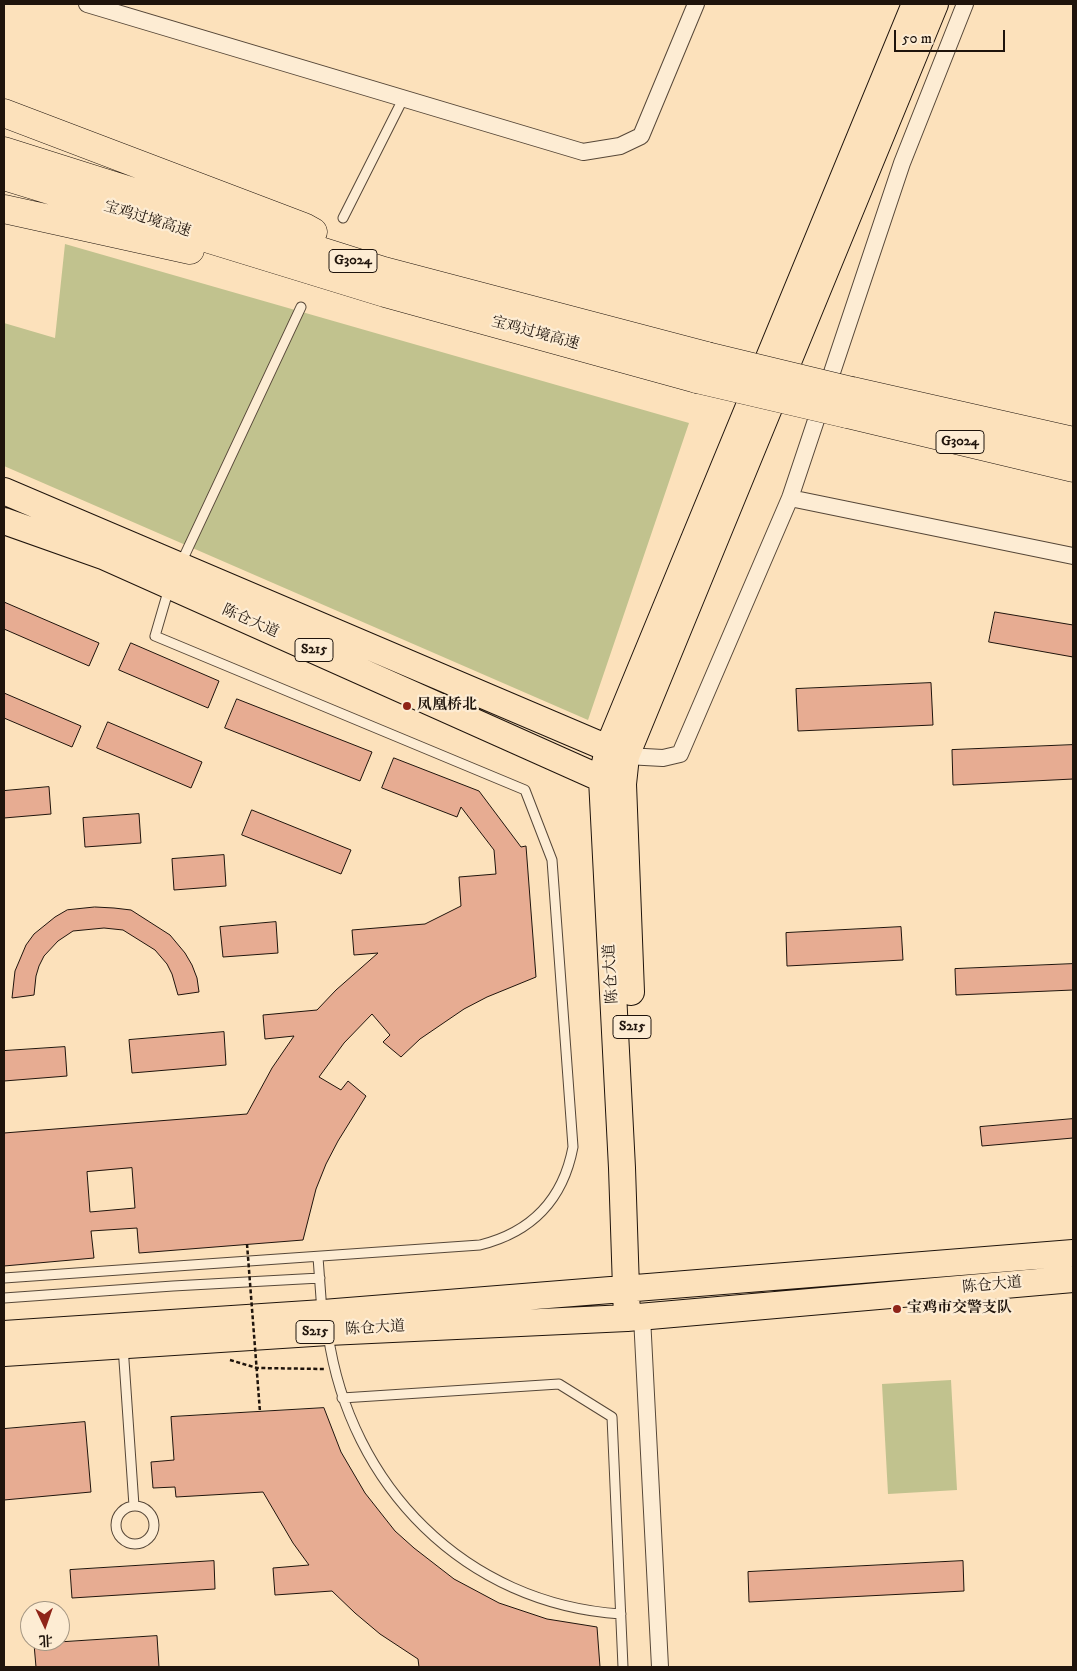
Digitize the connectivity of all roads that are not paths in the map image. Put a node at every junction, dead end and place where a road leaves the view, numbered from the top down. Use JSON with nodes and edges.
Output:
{"nodes":[{"id":1,"x":87,"y":4,"type":"edge"},
{"id":2,"x":696,"y":4,"type":"edge"},
{"id":3,"x":915,"y":4,"type":"edge"},
{"id":4,"x":935,"y":4,"type":"edge"},
{"id":5,"x":965,"y":4,"type":"edge"},
{"id":6,"x":404,"y":99,"type":"junction"},
{"id":7,"x":4,"y":113,"type":"edge"},
{"id":8,"x":4,"y":151,"type":"edge"},
{"id":9,"x":4,"y":176,"type":"edge"},
{"id":10,"x":4,"y":209,"type":"edge"},
{"id":11,"x":343,"y":218,"type":"dead end"},
{"id":12,"x":385,"y":282,"type":"junction"},
{"id":13,"x":301,"y":307,"type":"dead end"},
{"id":14,"x":849,"y":403,"type":"junction"},
{"id":15,"x":1073,"y":441,"type":"edge"},
{"id":16,"x":1073,"y":468,"type":"edge"},
{"id":17,"x":4,"y":491,"type":"edge"},
{"id":18,"x":790,"y":498,"type":"junction"},
{"id":19,"x":4,"y":521,"type":"edge"},
{"id":20,"x":1073,"y":556,"type":"edge"},
{"id":21,"x":175,"y":576,"type":"junction"},
{"id":22,"x":617,"y":752,"type":"junction"},
{"id":23,"x":613,"y":782,"type":"junction"},
{"id":24,"x":1073,"y":1253,"type":"edge"},
{"id":25,"x":318,"y":1257,"type":"junction"},
{"id":26,"x":4,"y":1278,"type":"edge"},
{"id":27,"x":320,"y":1278,"type":"junction"},
{"id":28,"x":1073,"y":1279,"type":"edge"},
{"id":29,"x":634,"y":1288,"type":"junction"},
{"id":30,"x":4,"y":1298,"type":"edge"},
{"id":31,"x":635,"y":1318,"type":"junction"},
{"id":32,"x":325,"y":1322,"type":"junction"},
{"id":33,"x":4,"y":1334,"type":"edge"},
{"id":34,"x":123,"y":1345,"type":"junction"},
{"id":35,"x":4,"y":1353,"type":"edge"},
{"id":36,"x":342,"y":1398,"type":"junction"},
{"id":37,"x":134,"y":1506,"type":"junction"},
{"id":38,"x":621,"y":1614,"type":"junction"},
{"id":39,"x":623,"y":1667,"type":"edge"},
{"id":40,"x":660,"y":1667,"type":"edge"}],
"edges":[{"from":1,"to":6,"type":"street"},
{"from":2,"to":6,"type":"street"},
{"from":3,"to":22,"type":"main road"},
{"from":4,"to":22,"type":"main road"},
{"from":5,"to":18,"type":"street"},
{"from":6,"to":11,"type":"lane"},
{"from":7,"to":12,"type":"highway"},
{"from":8,"to":12,"type":"highway","name":"宝鸡过境高速","number":"G3024"},
{"from":9,"to":12,"type":"highway","name":"宝鸡过境高速","number":"G3024"},
{"from":10,"to":12,"type":"highway"},
{"from":12,"to":14,"type":"highway","name":"宝鸡过境高速","number":"G3024","bridge":true},
{"from":13,"to":21,"type":"lane"},
{"from":14,"to":15,"type":"highway","name":"宝鸡过境高速","number":"G3024"},
{"from":14,"to":16,"type":"highway","name":"宝鸡过境高速","number":"G3024"},
{"from":17,"to":21,"type":"main road"},
{"from":18,"to":20,"type":"street"},
{"from":18,"to":22,"type":"street"},
{"from":19,"to":21,"type":"main road","name":"陈仓大道","number":"S215"},
{"from":21,"to":22,"type":"main road"},
{"from":21,"to":23,"type":"main road","name":"陈仓大道","number":"S215"},
{"from":21,"to":25,"type":"lane"},
{"from":22,"to":23,"type":"main road","name":"陈仓大道","number":"S215"},
{"from":23,"to":29,"type":"main road","name":"陈仓大道","number":"S215"},
{"from":24,"to":29,"type":"main road","name":"陈仓大道","number":"S215"},
{"from":25,"to":26,"type":"lane"},
{"from":25,"to":27,"type":"lane"},
{"from":27,"to":30,"type":"lane"},
{"from":27,"to":32,"type":"lane"},
{"from":28,"to":31,"type":"main road","name":"陈仓大道","number":"S215"},
{"from":29,"to":31,"type":"main road","name":"陈仓大道","number":"S215"},
{"from":29,"to":32,"type":"main road","name":"陈仓大道","number":"S215"},
{"from":31,"to":32,"type":"main road","name":"陈仓大道","number":"S215"},
{"from":31,"to":40,"type":"street"},
{"from":32,"to":33,"type":"main road","name":"陈仓大道","number":"S215"},
{"from":32,"to":34,"type":"main road","name":"陈仓大道","number":"S215"},
{"from":32,"to":36,"type":"lane"},
{"from":34,"to":35,"type":"main road","name":"陈仓大道","number":"S215"},
{"from":34,"to":37,"type":"lane"},
{"from":36,"to":38,"type":"lane"},
{"from":36,"to":38,"type":"lane"},
{"from":37,"to":37,"type":"lane"},
{"from":38,"to":39,"type":"lane"}]}
